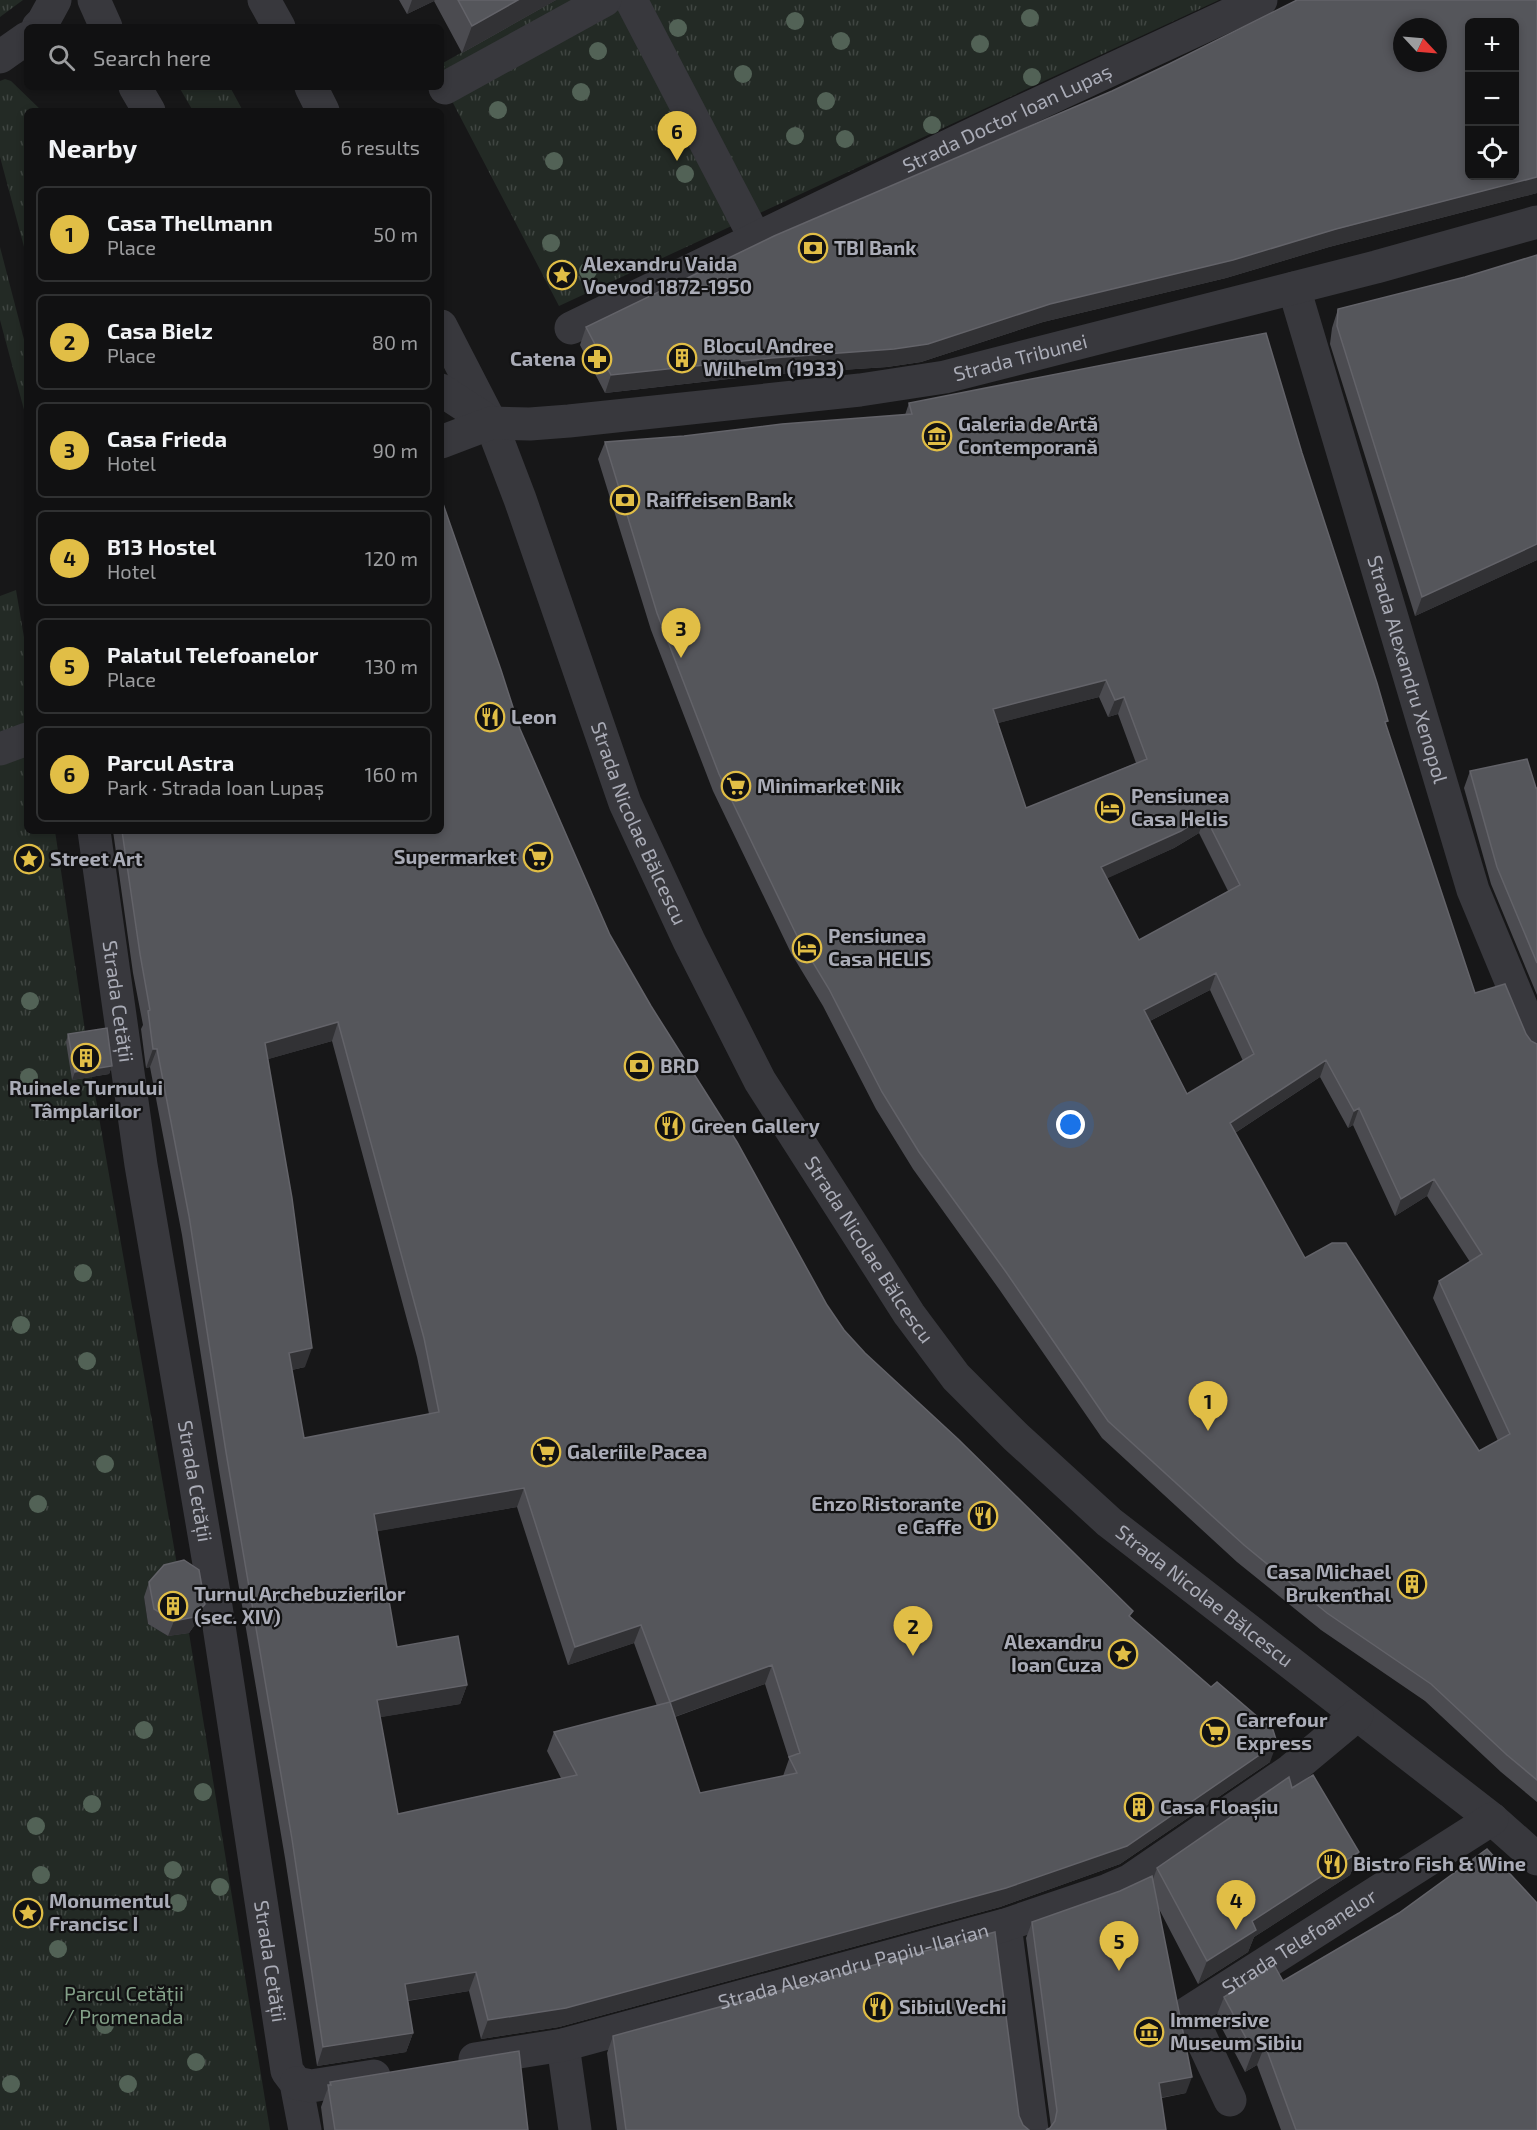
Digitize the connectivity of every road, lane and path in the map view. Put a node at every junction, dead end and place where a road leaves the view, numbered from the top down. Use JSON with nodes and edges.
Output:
{"nodes":[{"id":1,"x":55,"y":0,"type":"edge"},
{"id":2,"x":94,"y":0,"type":"edge"},
{"id":3,"x":264,"y":0,"type":"edge"},
{"id":4,"x":605,"y":0,"type":"edge"},
{"id":5,"x":631,"y":0,"type":"edge"},
{"id":6,"x":1262,"y":0,"type":"edge"},
{"id":7,"x":41,"y":24,"type":"edge"},
{"id":8,"x":105,"y":24,"type":"edge"},
{"id":9,"x":277,"y":24,"type":"edge"},
{"id":10,"x":24,"y":40,"type":"edge"},
{"id":11,"x":0,"y":57,"type":"edge"},
{"id":12,"x":445,"y":88,"type":"dead end"},
{"id":13,"x":137,"y":90,"type":"edge"},
{"id":14,"x":312,"y":90,"type":"edge"},
{"id":15,"x":147,"y":108,"type":"edge"},
{"id":16,"x":321,"y":108,"type":"edge"},
{"id":17,"x":1537,"y":222,"type":"edge"},
{"id":18,"x":755,"y":238,"type":"junction"},
{"id":19,"x":1294,"y":288,"type":"junction"},
{"id":20,"x":571,"y":328,"type":"dead end"},
{"id":21,"x":444,"y":332,"type":"edge"},
{"id":22,"x":444,"y":392,"type":"edge"},
{"id":23,"x":491,"y":423,"type":"junction"},
{"id":24,"x":444,"y":441,"type":"edge"},
{"id":25,"x":24,"y":740,"type":"edge"},
{"id":26,"x":0,"y":748,"type":"edge"},
{"id":27,"x":94,"y":834,"type":"edge"},
{"id":28,"x":1537,"y":1044,"type":"edge"},
{"id":29,"x":1357,"y":1715,"type":"junction"},
{"id":30,"x":1491,"y":1820,"type":"junction"},
{"id":31,"x":1537,"y":1859,"type":"edge"},
{"id":32,"x":1005,"y":1924,"type":"junction"},
{"id":33,"x":563,"y":2045,"type":"junction"},
{"id":34,"x":448,"y":2064,"type":"edge"},
{"id":35,"x":402,"y":2071,"type":"edge"},
{"id":36,"x":296,"y":2083,"type":"junction"},
{"id":37,"x":1230,"y":2100,"type":"dead end"},
{"id":38,"x":305,"y":2130,"type":"edge"},
{"id":39,"x":575,"y":2130,"type":"edge"},
{"id":40,"x":1032,"y":2130,"type":"edge"}],
"edges":[{"from":1,"to":7,"type":"street"},
{"from":2,"to":8,"type":"street"},
{"from":3,"to":9,"type":"street"},
{"from":4,"to":12,"type":"street"},
{"from":5,"to":18,"type":"street"},
{"from":6,"to":18,"type":"street","name":"Strada Doctor Ioan Lupaș"},
{"from":10,"to":11,"type":"street"},
{"from":13,"to":15,"type":"street"},
{"from":14,"to":16,"type":"street"},
{"from":17,"to":19,"type":"street","name":"Strada Tribunei"},
{"from":18,"to":20,"type":"street","name":"Strada Doctor Ioan Lupaș"},
{"from":19,"to":23,"type":"street","name":"Strada Tribunei"},
{"from":19,"to":28,"type":"street","name":"Strada Alexandru Xenopol"},
{"from":21,"to":23,"type":"street","name":"Strada Nicolae Bălcescu"},
{"from":22,"to":23,"type":"street"},
{"from":23,"to":24,"type":"street"},
{"from":23,"to":29,"type":"street","name":"Strada Nicolae Bălcescu"},
{"from":25,"to":26,"type":"street"},
{"from":27,"to":36,"type":"street","name":"Strada Cetății"},
{"from":29,"to":30,"type":"street","name":"Strada Nicolae Bălcescu"},
{"from":29,"to":32,"type":"street","name":"Strada Alexandru Papiu-Ilarian"},
{"from":30,"to":31,"type":"street","name":"Strada Nicolae Bălcescu"},
{"from":30,"to":37,"type":"street","name":"Strada Telefoanelor"},
{"from":32,"to":33,"type":"street","name":"Strada Alexandru Papiu-Ilarian"},
{"from":32,"to":40,"type":"street"},
{"from":33,"to":34,"type":"street","name":"Strada Alexandru Papiu-Ilarian"},
{"from":33,"to":39,"type":"street"},
{"from":35,"to":36,"type":"street"},
{"from":36,"to":38,"type":"street","name":"Strada Cetății"}]}
